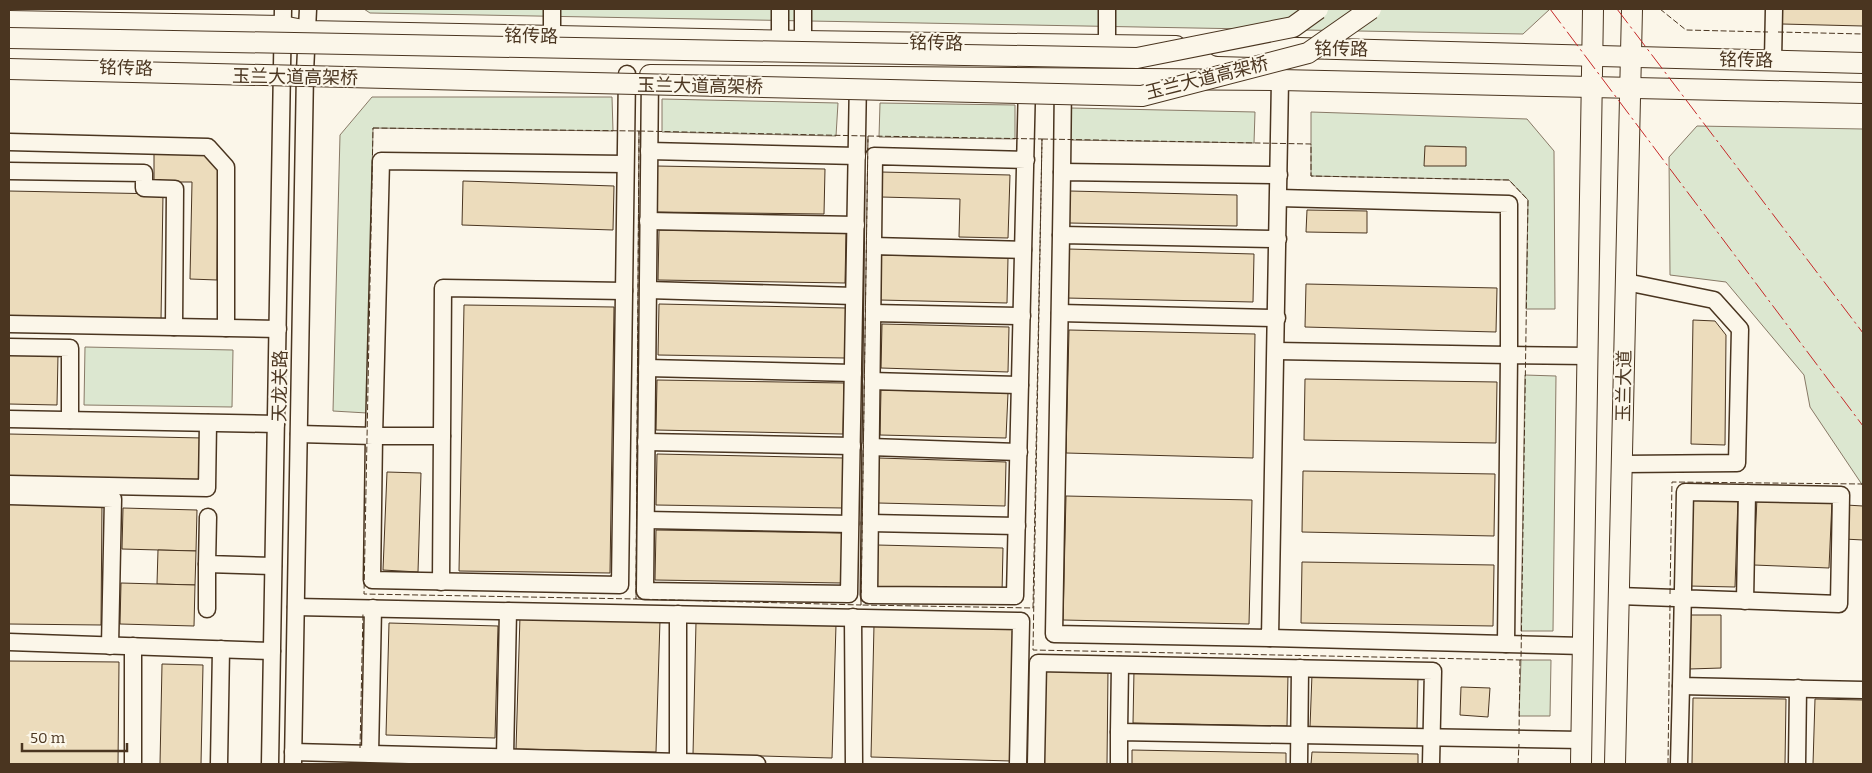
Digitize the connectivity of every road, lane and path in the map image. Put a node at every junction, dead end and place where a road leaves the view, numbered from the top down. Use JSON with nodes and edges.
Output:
{"nodes":[{"id":1,"x":308,"y":9,"type":"edge"},
{"id":2,"x":552,"y":9,"type":"edge"},
{"id":3,"x":780,"y":9,"type":"edge"},
{"id":4,"x":804,"y":9,"type":"edge"},
{"id":5,"x":1107,"y":9,"type":"edge"},
{"id":6,"x":1318,"y":9,"type":"edge"},
{"id":7,"x":1371,"y":9,"type":"edge"},
{"id":8,"x":1594,"y":9,"type":"edge"},
{"id":9,"x":1632,"y":9,"type":"edge"},
{"id":10,"x":1774,"y":9,"type":"edge"},
{"id":11,"x":282,"y":18,"type":"edge"},
{"id":12,"x":9,"y":21,"type":"edge"},
{"id":13,"x":308,"y":31,"type":"junction"},
{"id":14,"x":552,"y":36,"type":"junction"},
{"id":15,"x":9,"y":38,"type":"edge"},
{"id":16,"x":780,"y":41,"type":"junction"},
{"id":17,"x":803,"y":41,"type":"junction"},
{"id":18,"x":1107,"y":45,"type":"junction"},
{"id":19,"x":1593,"y":56,"type":"junction"},
{"id":20,"x":1631,"y":57,"type":"junction"},
{"id":21,"x":1773,"y":60,"type":"junction"},
{"id":22,"x":1863,"y":63,"type":"edge"},
{"id":23,"x":9,"y":65,"type":"edge"},
{"id":24,"x":9,"y":69,"type":"edge"},
{"id":25,"x":305,"y":72,"type":"junction"},
{"id":26,"x":282,"y":74,"type":"junction"},
{"id":27,"x":627,"y":74,"type":"junction"},
{"id":28,"x":650,"y":75,"type":"junction"},
{"id":29,"x":858,"y":76,"type":"junction"},
{"id":30,"x":1028,"y":78,"type":"junction"},
{"id":31,"x":1063,"y":78,"type":"junction"},
{"id":32,"x":1280,"y":80,"type":"junction"},
{"id":33,"x":1592,"y":87,"type":"junction"},
{"id":34,"x":1630,"y":88,"type":"junction"},
{"id":35,"x":1863,"y":93,"type":"edge"},
{"id":36,"x":9,"y":142,"type":"edge"},
{"id":37,"x":649,"y":151,"type":"junction"},
{"id":38,"x":857,"y":156,"type":"junction"},
{"id":39,"x":1026,"y":160,"type":"junction"},
{"id":40,"x":625,"y":164,"type":"junction"},
{"id":41,"x":9,"y":170,"type":"edge"},
{"id":42,"x":1062,"y":172,"type":"junction"},
{"id":43,"x":1279,"y":175,"type":"junction"},
{"id":44,"x":1279,"y":198,"type":"junction"},
{"id":45,"x":648,"y":222,"type":"junction"},
{"id":46,"x":856,"y":225,"type":"junction"},
{"id":47,"x":1061,"y":235,"type":"junction"},
{"id":48,"x":1278,"y":239,"type":"junction"},
{"id":49,"x":873,"y":246,"type":"junction"},
{"id":50,"x":1024,"y":250,"type":"junction"},
{"id":51,"x":1626,"y":282,"type":"junction"},
{"id":52,"x":648,"y":290,"type":"junction"},
{"id":53,"x":624,"y":291,"type":"junction"},
{"id":54,"x":854,"y":296,"type":"junction"},
{"id":55,"x":872,"y":313,"type":"junction"},
{"id":56,"x":1060,"y":313,"type":"junction"},
{"id":57,"x":1022,"y":316,"type":"junction"},
{"id":58,"x":1277,"y":318,"type":"junction"},
{"id":59,"x":9,"y":324,"type":"edge"},
{"id":60,"x":174,"y":327,"type":"junction"},
{"id":61,"x":226,"y":328,"type":"junction"},
{"id":62,"x":278,"y":329,"type":"junction"},
{"id":63,"x":9,"y":347,"type":"edge"},
{"id":64,"x":1276,"y":351,"type":"junction"},
{"id":65,"x":1509,"y":355,"type":"junction"},
{"id":66,"x":1588,"y":356,"type":"junction"},
{"id":67,"x":647,"y":368,"type":"junction"},
{"id":68,"x":853,"y":373,"type":"junction"},
{"id":69,"x":872,"y":381,"type":"junction"},
{"id":70,"x":1020,"y":385,"type":"junction"},
{"id":71,"x":9,"y":419,"type":"edge"},
{"id":72,"x":70,"y":420,"type":"junction"},
{"id":73,"x":208,"y":423,"type":"junction"},
{"id":74,"x":276,"y":424,"type":"junction"},
{"id":75,"x":299,"y":434,"type":"junction"},
{"id":76,"x":374,"y":436,"type":"junction"},
{"id":77,"x":442,"y":436,"type":"junction"},
{"id":78,"x":646,"y":442,"type":"junction"},
{"id":79,"x":852,"y":446,"type":"junction"},
{"id":80,"x":870,"y":447,"type":"junction"},
{"id":81,"x":1018,"y":452,"type":"junction"},
{"id":82,"x":1622,"y":464,"type":"junction"},
{"id":83,"x":9,"y":484,"type":"edge"},
{"id":84,"x":1747,"y":493,"type":"junction"},
{"id":85,"x":9,"y":496,"type":"edge"},
{"id":86,"x":208,"y":517,"type":"dead end"},
{"id":87,"x":646,"y":520,"type":"junction"},
{"id":88,"x":870,"y":523,"type":"junction"},
{"id":89,"x":850,"y":524,"type":"junction"},
{"id":90,"x":1017,"y":526,"type":"junction"},
{"id":91,"x":207,"y":564,"type":"junction"},
{"id":92,"x":274,"y":566,"type":"junction"},
{"id":93,"x":441,"y":582,"type":"junction"},
{"id":94,"x":1619,"y":596,"type":"junction"},
{"id":95,"x":1683,"y":599,"type":"junction"},
{"id":96,"x":1745,"y":601,"type":"junction"},
{"id":97,"x":296,"y":607,"type":"junction"},
{"id":98,"x":373,"y":608,"type":"junction"},
{"id":99,"x":207,"y":609,"type":"dead end"},
{"id":100,"x":508,"y":611,"type":"junction"},
{"id":101,"x":678,"y":614,"type":"junction"},
{"id":102,"x":853,"y":617,"type":"junction"},
{"id":103,"x":1270,"y":638,"type":"junction"},
{"id":104,"x":9,"y":642,"type":"edge"},
{"id":105,"x":1506,"y":644,"type":"junction"},
{"id":106,"x":110,"y":646,"type":"junction"},
{"id":107,"x":133,"y":646,"type":"junction"},
{"id":108,"x":1583,"y":646,"type":"junction"},
{"id":109,"x":221,"y":649,"type":"junction"},
{"id":110,"x":272,"y":650,"type":"junction"},
{"id":111,"x":1120,"y":665,"type":"junction"},
{"id":112,"x":1300,"y":668,"type":"junction"},
{"id":113,"x":1681,"y":686,"type":"junction"},
{"id":114,"x":1798,"y":688,"type":"junction"},
{"id":115,"x":1863,"y":690,"type":"edge"},
{"id":116,"x":1119,"y":732,"type":"junction"},
{"id":117,"x":1299,"y":735,"type":"junction"},
{"id":118,"x":1432,"y":738,"type":"junction"},
{"id":119,"x":1581,"y":740,"type":"junction"},
{"id":120,"x":370,"y":754,"type":"junction"},
{"id":121,"x":505,"y":757,"type":"junction"},
{"id":122,"x":293,"y":758,"type":"edge"},
{"id":123,"x":678,"y":762,"type":"junction"},
{"id":124,"x":133,"y":764,"type":"edge"},
{"id":125,"x":219,"y":764,"type":"edge"},
{"id":126,"x":270,"y":764,"type":"edge"},
{"id":127,"x":757,"y":764,"type":"edge"},
{"id":128,"x":854,"y":764,"type":"edge"},
{"id":129,"x":1018,"y":764,"type":"edge"},
{"id":130,"x":1036,"y":764,"type":"edge"},
{"id":131,"x":1119,"y":764,"type":"edge"},
{"id":132,"x":1299,"y":764,"type":"edge"},
{"id":133,"x":1432,"y":764,"type":"edge"},
{"id":134,"x":1581,"y":764,"type":"edge"},
{"id":135,"x":1615,"y":764,"type":"edge"},
{"id":136,"x":1679,"y":764,"type":"edge"},
{"id":137,"x":1797,"y":764,"type":"edge"}],
"edges":[{"from":1,"to":13,"type":"street","name":"天龙关路"},
{"from":2,"to":14,"type":"street"},
{"from":3,"to":16,"type":"street"},
{"from":4,"to":17,"type":"street"},
{"from":5,"to":18,"type":"street"},
{"from":6,"to":15,"type":"main road","name":"玉兰大道高架桥","bridge":true},
{"from":7,"to":24,"type":"main road","name":"玉兰大道高架桥","bridge":true},
{"from":8,"to":19,"type":"main road","name":"玉兰大道"},
{"from":9,"to":20,"type":"main road","name":"玉兰大道"},
{"from":10,"to":21,"type":"street"},
{"from":11,"to":12,"type":"main road","name":"铭传路"},
{"from":11,"to":13,"type":"main road","name":"铭传路"},
{"from":11,"to":26,"type":"street","name":"天龙关路"},
{"from":13,"to":14,"type":"main road","name":"铭传路"},
{"from":13,"to":25,"type":"street","name":"天龙关路"},
{"from":14,"to":16,"type":"main road","name":"铭传路"},
{"from":16,"to":17,"type":"main road","name":"铭传路"},
{"from":17,"to":18,"type":"main road","name":"铭传路"},
{"from":18,"to":19,"type":"main road","name":"铭传路"},
{"from":19,"to":20,"type":"main road","name":"铭传路"},
{"from":19,"to":33,"type":"main road","name":"玉兰大道"},
{"from":20,"to":21,"type":"main road","name":"铭传路"},
{"from":20,"to":34,"type":"main road","name":"玉兰大道"},
{"from":21,"to":22,"type":"main road","name":"铭传路"},
{"from":23,"to":26,"type":"main road","name":"铭传路"},
{"from":25,"to":26,"type":"main road","name":"铭传路"},
{"from":25,"to":27,"type":"main road","name":"铭传路"},
{"from":25,"to":75,"type":"street","name":"天龙关路"},
{"from":26,"to":62,"type":"street","name":"天龙关路"},
{"from":27,"to":28,"type":"main road","name":"铭传路"},
{"from":27,"to":40,"type":"street"},
{"from":28,"to":29,"type":"main road","name":"铭传路"},
{"from":28,"to":37,"type":"street"},
{"from":29,"to":30,"type":"main road","name":"铭传路"},
{"from":29,"to":38,"type":"street"},
{"from":30,"to":31,"type":"main road","name":"铭传路"},
{"from":30,"to":39,"type":"street"},
{"from":31,"to":32,"type":"main road","name":"铭传路"},
{"from":31,"to":42,"type":"street"},
{"from":32,"to":33,"type":"main road","name":"铭传路"},
{"from":32,"to":43,"type":"street"},
{"from":33,"to":34,"type":"main road","name":"铭传路"},
{"from":33,"to":66,"type":"main road","name":"玉兰大道"},
{"from":34,"to":35,"type":"main road","name":"铭传路"},
{"from":34,"to":51,"type":"main road","name":"玉兰大道"},
{"from":36,"to":61,"type":"street"},
{"from":37,"to":38,"type":"street"},
{"from":37,"to":45,"type":"street"},
{"from":38,"to":46,"type":"street"},
{"from":39,"to":49,"type":"street"},
{"from":39,"to":50,"type":"street"},
{"from":40,"to":53,"type":"street"},
{"from":40,"to":76,"type":"street"},
{"from":41,"to":60,"type":"street"},
{"from":42,"to":43,"type":"street"},
{"from":42,"to":47,"type":"street"},
{"from":43,"to":44,"type":"street"},
{"from":44,"to":48,"type":"street"},
{"from":44,"to":65,"type":"street"},
{"from":45,"to":46,"type":"street"},
{"from":45,"to":52,"type":"street"},
{"from":46,"to":54,"type":"street"},
{"from":47,"to":48,"type":"street"},
{"from":47,"to":56,"type":"street"},
{"from":48,"to":58,"type":"street"},
{"from":49,"to":50,"type":"street"},
{"from":49,"to":55,"type":"street"},
{"from":50,"to":57,"type":"street"},
{"from":51,"to":82,"type":"main road","name":"玉兰大道"},
{"from":51,"to":82,"type":"street"},
{"from":52,"to":54,"type":"street"},
{"from":52,"to":67,"type":"street"},
{"from":53,"to":77,"type":"street"},
{"from":53,"to":93,"type":"street"},
{"from":54,"to":68,"type":"street"},
{"from":55,"to":57,"type":"street"},
{"from":55,"to":69,"type":"street"},
{"from":56,"to":58,"type":"street"},
{"from":56,"to":103,"type":"street"},
{"from":57,"to":70,"type":"street"},
{"from":58,"to":64,"type":"street"},
{"from":59,"to":60,"type":"street"},
{"from":60,"to":61,"type":"street"},
{"from":61,"to":62,"type":"street"},
{"from":62,"to":74,"type":"street","name":"天龙关路"},
{"from":63,"to":72,"type":"street"},
{"from":64,"to":65,"type":"street"},
{"from":64,"to":103,"type":"street"},
{"from":65,"to":66,"type":"street"},
{"from":65,"to":105,"type":"street"},
{"from":66,"to":108,"type":"main road","name":"玉兰大道"},
{"from":67,"to":68,"type":"street"},
{"from":67,"to":78,"type":"street"},
{"from":68,"to":79,"type":"street"},
{"from":69,"to":70,"type":"street"},
{"from":69,"to":80,"type":"street"},
{"from":70,"to":81,"type":"street"},
{"from":71,"to":72,"type":"street"},
{"from":72,"to":73,"type":"street"},
{"from":73,"to":74,"type":"street"},
{"from":73,"to":83,"type":"street"},
{"from":74,"to":92,"type":"street","name":"天龙关路"},
{"from":75,"to":76,"type":"street"},
{"from":75,"to":97,"type":"street","name":"天龙关路"},
{"from":76,"to":77,"type":"street"},
{"from":76,"to":93,"type":"street"},
{"from":77,"to":93,"type":"street"},
{"from":78,"to":79,"type":"street"},
{"from":78,"to":87,"type":"street"},
{"from":79,"to":89,"type":"street"},
{"from":80,"to":81,"type":"street"},
{"from":80,"to":88,"type":"street"},
{"from":81,"to":90,"type":"street"},
{"from":82,"to":94,"type":"main road","name":"玉兰大道"},
{"from":84,"to":95,"type":"street"},
{"from":84,"to":96,"type":"street"},
{"from":84,"to":96,"type":"street"},
{"from":85,"to":106,"type":"street"},
{"from":86,"to":91,"type":"street"},
{"from":87,"to":89,"type":"street"},
{"from":87,"to":89,"type":"street"},
{"from":88,"to":90,"type":"street"},
{"from":88,"to":90,"type":"street"},
{"from":91,"to":92,"type":"street"},
{"from":91,"to":99,"type":"street"},
{"from":92,"to":110,"type":"street","name":"天龙关路"},
{"from":94,"to":95,"type":"street"},
{"from":94,"to":135,"type":"main road","name":"玉兰大道"},
{"from":95,"to":96,"type":"street"},
{"from":95,"to":113,"type":"street"},
{"from":97,"to":98,"type":"street"},
{"from":97,"to":122,"type":"street","name":"天龙关路"},
{"from":98,"to":100,"type":"street"},
{"from":98,"to":120,"type":"street"},
{"from":100,"to":101,"type":"street"},
{"from":100,"to":121,"type":"street"},
{"from":101,"to":102,"type":"street"},
{"from":101,"to":123,"type":"street"},
{"from":102,"to":128,"type":"street"},
{"from":102,"to":129,"type":"street"},
{"from":103,"to":105,"type":"street"},
{"from":104,"to":106,"type":"street"},
{"from":105,"to":108,"type":"street"},
{"from":106,"to":107,"type":"street"},
{"from":107,"to":109,"type":"street"},
{"from":107,"to":124,"type":"street"},
{"from":108,"to":119,"type":"main road","name":"玉兰大道"},
{"from":109,"to":110,"type":"street"},
{"from":109,"to":125,"type":"street"},
{"from":110,"to":126,"type":"street","name":"天龙关路"},
{"from":111,"to":112,"type":"street"},
{"from":111,"to":116,"type":"street"},
{"from":111,"to":130,"type":"street"},
{"from":112,"to":117,"type":"street"},
{"from":112,"to":118,"type":"street"},
{"from":113,"to":114,"type":"street"},
{"from":113,"to":136,"type":"street"},
{"from":114,"to":115,"type":"street"},
{"from":114,"to":137,"type":"street"},
{"from":116,"to":117,"type":"street"},
{"from":116,"to":131,"type":"street"},
{"from":117,"to":118,"type":"street"},
{"from":117,"to":132,"type":"street"},
{"from":118,"to":119,"type":"street"},
{"from":118,"to":133,"type":"street"},
{"from":119,"to":134,"type":"main road","name":"玉兰大道"},
{"from":120,"to":121,"type":"street"},
{"from":120,"to":122,"type":"street"},
{"from":121,"to":123,"type":"street"},
{"from":123,"to":127,"type":"street"}]}
